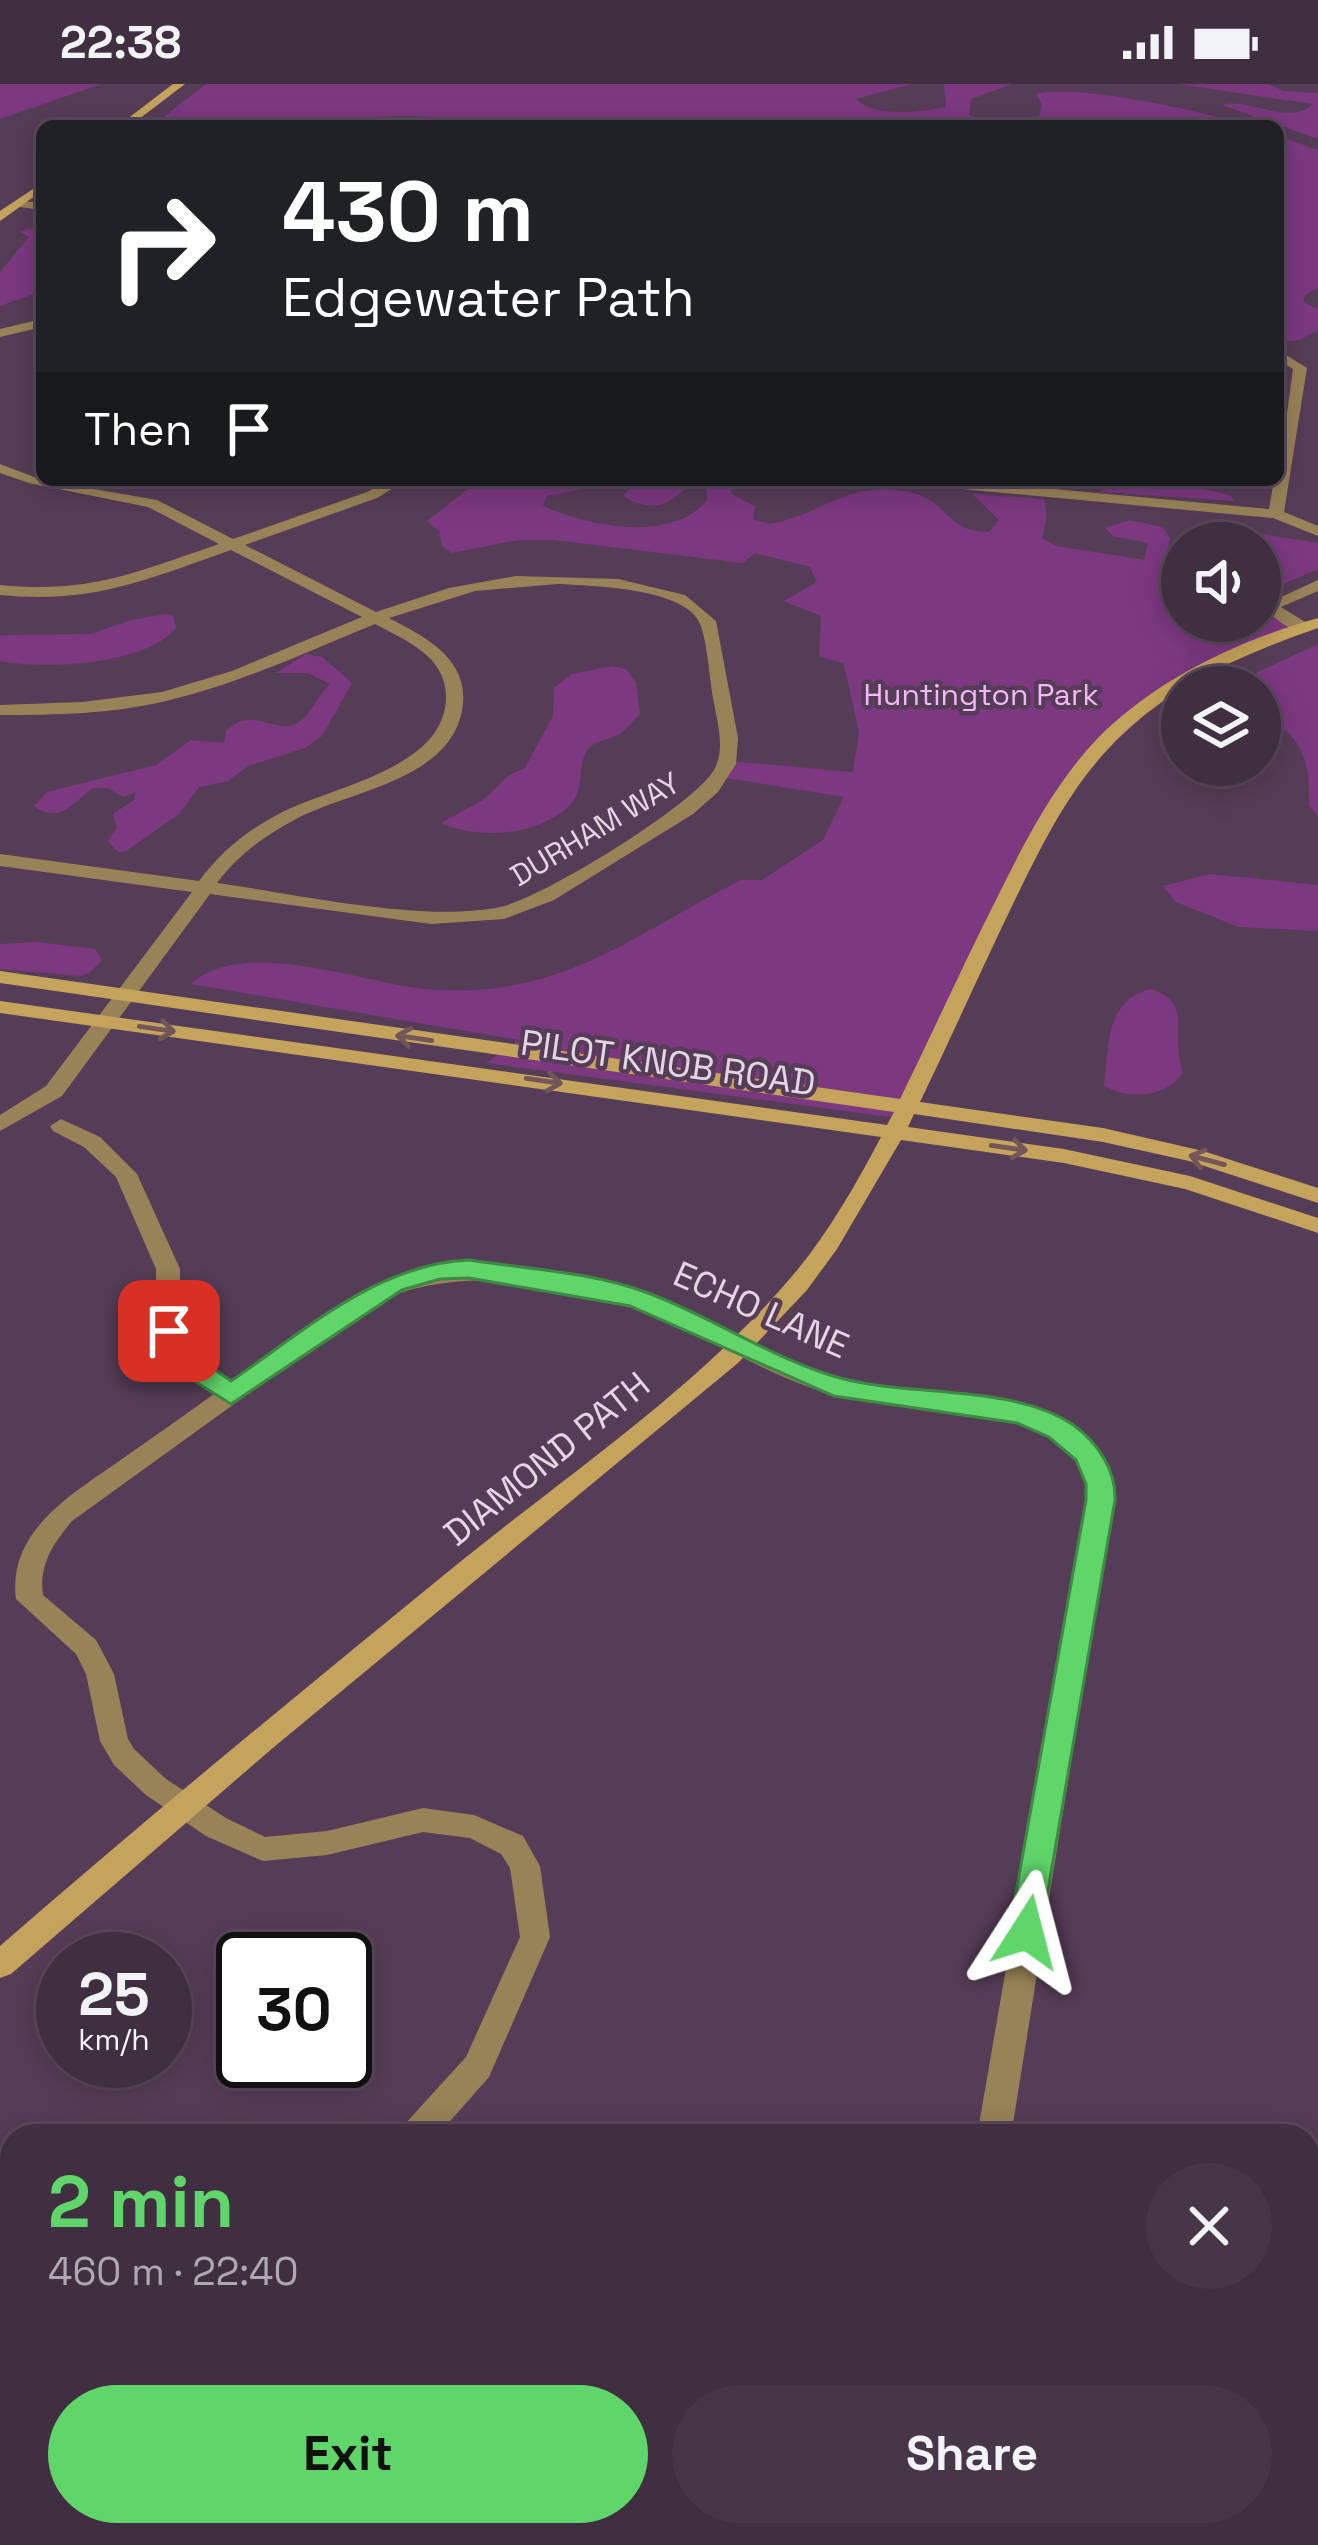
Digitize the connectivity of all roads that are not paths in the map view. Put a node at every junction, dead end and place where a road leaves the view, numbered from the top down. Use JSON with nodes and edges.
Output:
{"nodes":[{"id":1,"x":180,"y":84,"type":"edge"},
{"id":2,"x":131,"y":120,"type":"edge"},
{"id":3,"x":36,"y":190,"type":"edge"},
{"id":4,"x":17,"y":204,"type":"junction"},
{"id":5,"x":36,"y":206,"type":"edge"},
{"id":6,"x":0,"y":217,"type":"edge"},
{"id":7,"x":36,"y":324,"type":"edge"},
{"id":8,"x":0,"y":333,"type":"edge"},
{"id":9,"x":1284,"y":357,"type":"edge"},
{"id":10,"x":1284,"y":465,"type":"edge"},
{"id":11,"x":0,"y":468,"type":"edge"},
{"id":12,"x":36,"y":481,"type":"edge"},
{"id":13,"x":64,"y":486,"type":"edge"},
{"id":14,"x":388,"y":486,"type":"edge"},
{"id":15,"x":973,"y":486,"type":"edge"},
{"id":16,"x":1281,"y":486,"type":"edge"},
{"id":17,"x":1276,"y":514,"type":"junction"},
{"id":18,"x":1318,"y":531,"type":"edge"},
{"id":19,"x":235,"y":543,"type":"junction"},
{"id":20,"x":1318,"y":585,"type":"edge"},
{"id":21,"x":0,"y":590,"type":"edge"},
{"id":22,"x":379,"y":619,"type":"junction"},
{"id":23,"x":1311,"y":625,"type":"edge"},
{"id":24,"x":0,"y":710,"type":"edge"},
{"id":25,"x":0,"y":860,"type":"edge"},
{"id":26,"x":202,"y":889,"type":"junction"},
{"id":27,"x":0,"y":977,"type":"edge"},
{"id":28,"x":123,"y":994,"type":"junction"},
{"id":29,"x":0,"y":1007,"type":"edge"},
{"id":30,"x":104,"y":1022,"type":"junction"},
{"id":31,"x":899,"y":1118,"type":"junction"},
{"id":32,"x":0,"y":1124,"type":"edge"},
{"id":33,"x":61,"y":1126,"type":"dead end"},
{"id":34,"x":1318,"y":1196,"type":"edge"},
{"id":35,"x":1318,"y":1226,"type":"edge"},
{"id":36,"x":742,"y":1345,"type":"junction"},
{"id":37,"x":231,"y":1394,"type":"junction"},
{"id":38,"x":180,"y":1804,"type":"junction"},
{"id":39,"x":0,"y":1965,"type":"edge"},
{"id":40,"x":427,"y":2124,"type":"edge"},
{"id":41,"x":996,"y":2124,"type":"edge"}],
"edges":[{"from":1,"to":2,"type":"main road"},
{"from":3,"to":4,"type":"main road"},
{"from":4,"to":5,"type":"street"},
{"from":4,"to":6,"type":"main road"},
{"from":7,"to":8,"type":"street"},
{"from":9,"to":10,"type":"street"},
{"from":11,"to":12,"type":"street"},
{"from":13,"to":19,"type":"street"},
{"from":14,"to":19,"type":"street"},
{"from":15,"to":17,"type":"street"},
{"from":16,"to":17,"type":"street"},
{"from":17,"to":18,"type":"street"},
{"from":19,"to":21,"type":"street"},
{"from":19,"to":22,"type":"street"},
{"from":20,"to":23,"type":"street"},
{"from":22,"to":24,"type":"street"},
{"from":22,"to":26,"type":"street"},
{"from":22,"to":26,"type":"street","name":"DURHAM WAY"},
{"from":23,"to":31,"type":"main road","name":"DIAMOND PATH"},
{"from":25,"to":26,"type":"street"},
{"from":26,"to":28,"type":"street"},
{"from":27,"to":28,"type":"main road","name":"PILOT KNOB ROAD"},
{"from":28,"to":30,"type":"street"},
{"from":31,"to":28,"type":"main road","name":"PILOT KNOB ROAD","one_way":true},
{"from":29,"to":30,"type":"main road","name":"PILOT KNOB ROAD"},
{"from":30,"to":31,"type":"main road","name":"PILOT KNOB ROAD","one_way":true},
{"from":30,"to":32,"type":"street"},
{"from":34,"to":31,"type":"main road","name":"PILOT KNOB ROAD","one_way":true},
{"from":31,"to":35,"type":"main road","name":"PILOT KNOB ROAD","one_way":true},
{"from":31,"to":36,"type":"main road","name":"DIAMOND PATH"},
{"from":33,"to":37,"type":"street"},
{"from":36,"to":37,"type":"street","name":"ECHO LANE"},
{"from":36,"to":38,"type":"main road","name":"DIAMOND PATH"},
{"from":36,"to":41,"type":"street","name":"ECHO LANE"},
{"from":37,"to":38,"type":"street","name":"ECHO LANE"},
{"from":38,"to":39,"type":"main road","name":"DIAMOND PATH"},
{"from":38,"to":40,"type":"street","name":"ECHO LANE"}]}
